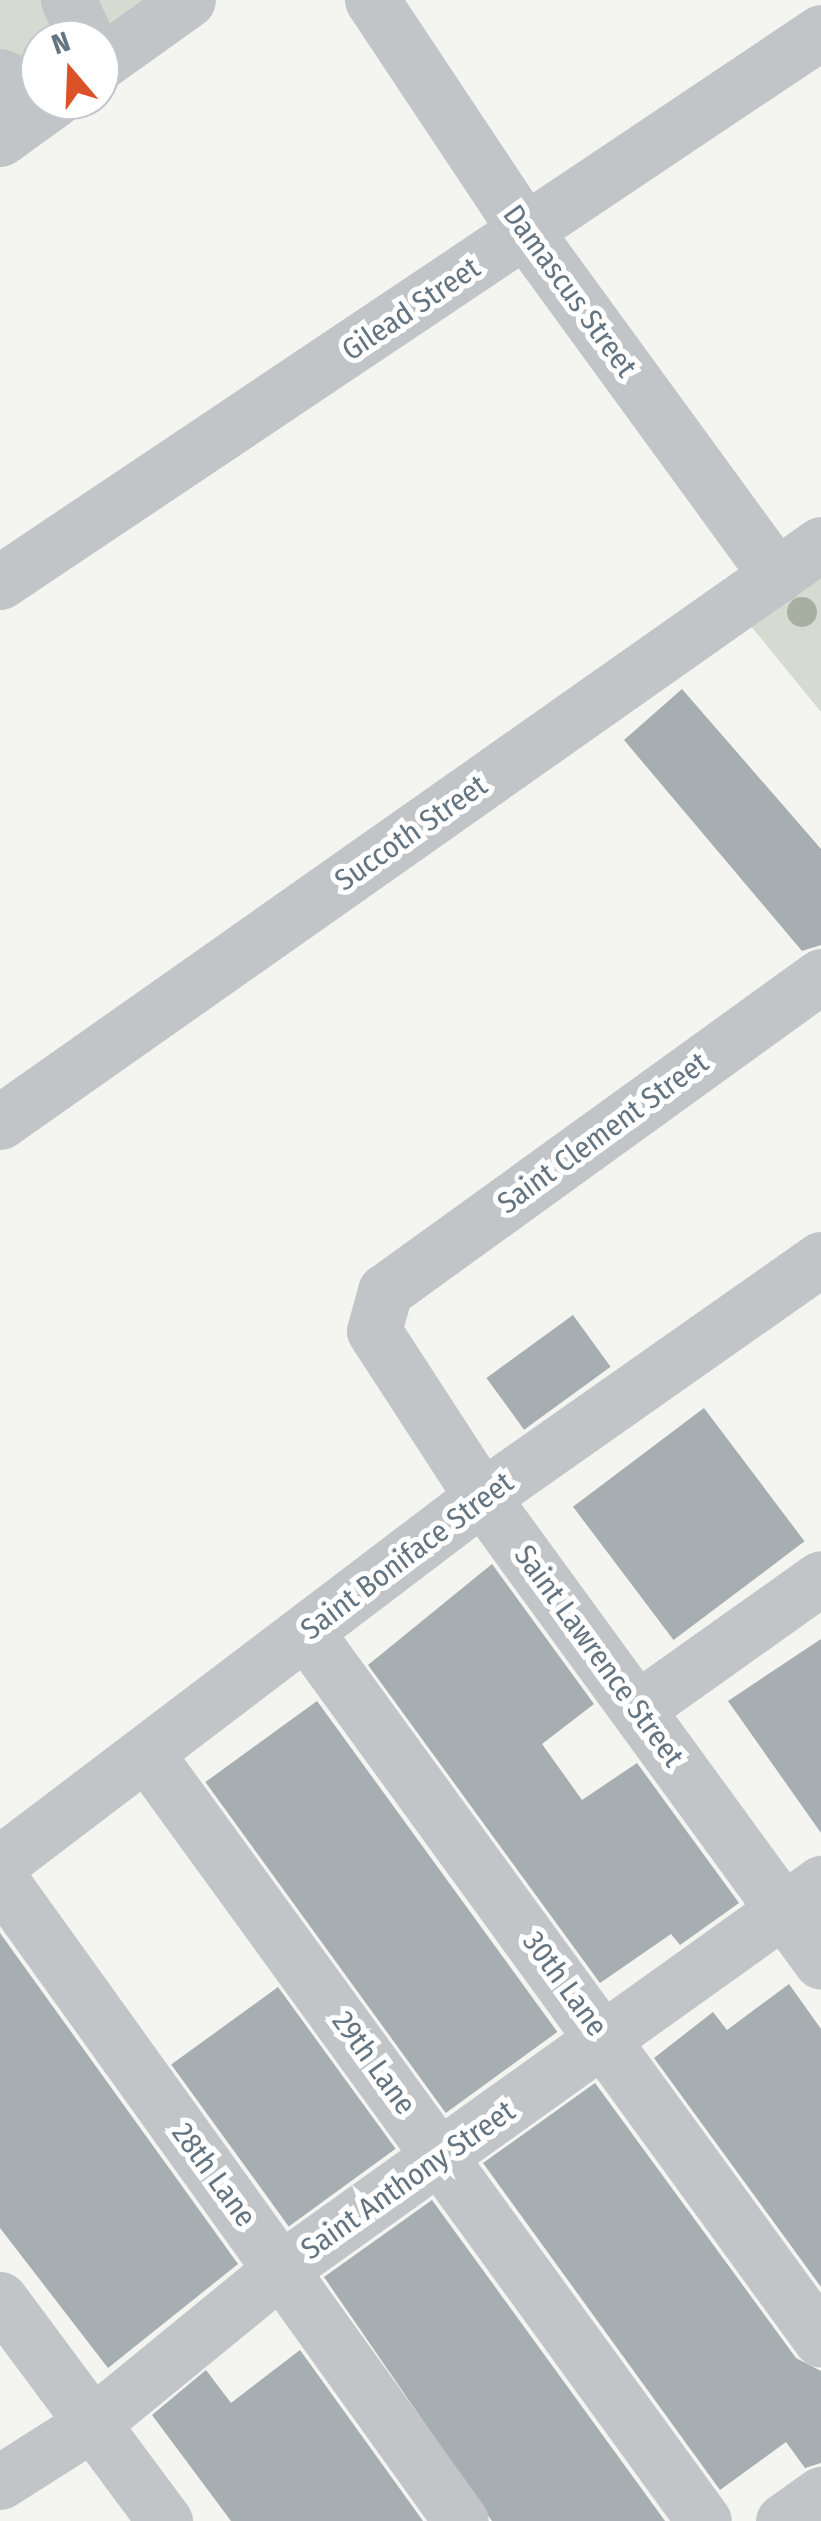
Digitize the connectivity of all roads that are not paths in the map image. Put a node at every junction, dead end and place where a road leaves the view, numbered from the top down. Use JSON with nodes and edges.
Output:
{"nodes":[{"id":1,"x":188,"y":0,"type":"edge"},
{"id":2,"x":372,"y":0,"type":"edge"},
{"id":3,"x":821,"y":32,"type":"edge"},
{"id":4,"x":120,"y":48,"type":"edge"},
{"id":5,"x":26,"y":120,"type":"edge"},
{"id":6,"x":0,"y":139,"type":"edge"},
{"id":7,"x":526,"y":232,"type":"junction"},
{"id":8,"x":821,"y":544,"type":"edge"},
{"id":9,"x":777,"y":576,"type":"junction"},
{"id":10,"x":0,"y":582,"type":"edge"},
{"id":11,"x":821,"y":976,"type":"edge"},
{"id":12,"x":0,"y":1122,"type":"edge"},
{"id":13,"x":821,"y":1259,"type":"edge"},
{"id":14,"x":385,"y":1291,"type":"joint"},
{"id":15,"x":482,"y":1497,"type":"junction"},
{"id":16,"x":821,"y":1578,"type":"edge"},
{"id":17,"x":306,"y":1632,"type":"junction"},
{"id":18,"x":638,"y":1708,"type":"junction"},
{"id":19,"x":146,"y":1753,"type":"junction"},
{"id":20,"x":0,"y":1863,"type":"edge"},
{"id":21,"x":0,"y":1879,"type":"edge"},
{"id":22,"x":802,"y":1897,"type":"edge"},
{"id":23,"x":821,"y":1962,"type":"edge"},
{"id":24,"x":605,"y":2038,"type":"junction"},
{"id":25,"x":443,"y":2158,"type":"junction"},
{"id":26,"x":281,"y":2269,"type":"junction"},
{"id":27,"x":0,"y":2299,"type":"edge"},
{"id":28,"x":821,"y":2340,"type":"edge"},
{"id":29,"x":93,"y":2423,"type":"junction"},
{"id":30,"x":0,"y":2482,"type":"edge"},
{"id":31,"x":821,"y":2494,"type":"edge"},
{"id":32,"x":165,"y":2521,"type":"edge"},
{"id":33,"x":461,"y":2521,"type":"edge"},
{"id":34,"x":704,"y":2521,"type":"edge"},
{"id":35,"x":783,"y":2521,"type":"edge"}],
"edges":[{"from":1,"to":4,"type":"street"},
{"from":2,"to":7,"type":"street","name":"Damascus Street"},
{"from":3,"to":7,"type":"street","name":"Gilead Street"},
{"from":5,"to":6,"type":"street"},
{"from":7,"to":9,"type":"street","name":"Damascus Street"},
{"from":7,"to":10,"type":"street","name":"Gilead Street"},
{"from":8,"to":9,"type":"street","name":"Succoth Street"},
{"from":9,"to":12,"type":"street","name":"Succoth Street"},
{"from":11,"to":14,"type":"street","name":"Saint Clement Street"},
{"from":13,"to":15,"type":"street","name":"Saint Boniface Street"},
{"from":14,"to":15,"type":"street","name":"Saint Lawrence Street"},
{"from":15,"to":17,"type":"street","name":"Saint Boniface Street"},
{"from":15,"to":18,"type":"street","name":"Saint Lawrence Street"},
{"from":16,"to":18,"type":"street"},
{"from":17,"to":19,"type":"street","name":"Saint Boniface Street"},
{"from":17,"to":24,"type":"street","name":"30th Lane"},
{"from":18,"to":22,"type":"street","name":"Saint Lawrence Street"},
{"from":19,"to":20,"type":"street","name":"Saint Boniface Street"},
{"from":19,"to":25,"type":"street","name":"29th Lane"},
{"from":21,"to":26,"type":"street","name":"28th Lane"},
{"from":22,"to":23,"type":"street","name":"Saint Lawrence Street"},
{"from":22,"to":24,"type":"street","name":"Saint Anthony Street"},
{"from":24,"to":25,"type":"street","name":"Saint Anthony Street"},
{"from":24,"to":28,"type":"street","name":"30th Lane"},
{"from":25,"to":26,"type":"street","name":"Saint Anthony Street"},
{"from":25,"to":34,"type":"street","name":"29th Lane"},
{"from":26,"to":29,"type":"street","name":"Saint Anthony Street"},
{"from":26,"to":33,"type":"street","name":"28th Lane"},
{"from":27,"to":29,"type":"street"},
{"from":29,"to":30,"type":"street","name":"Saint Anthony Street"},
{"from":29,"to":32,"type":"street"},
{"from":31,"to":35,"type":"street"}]}
